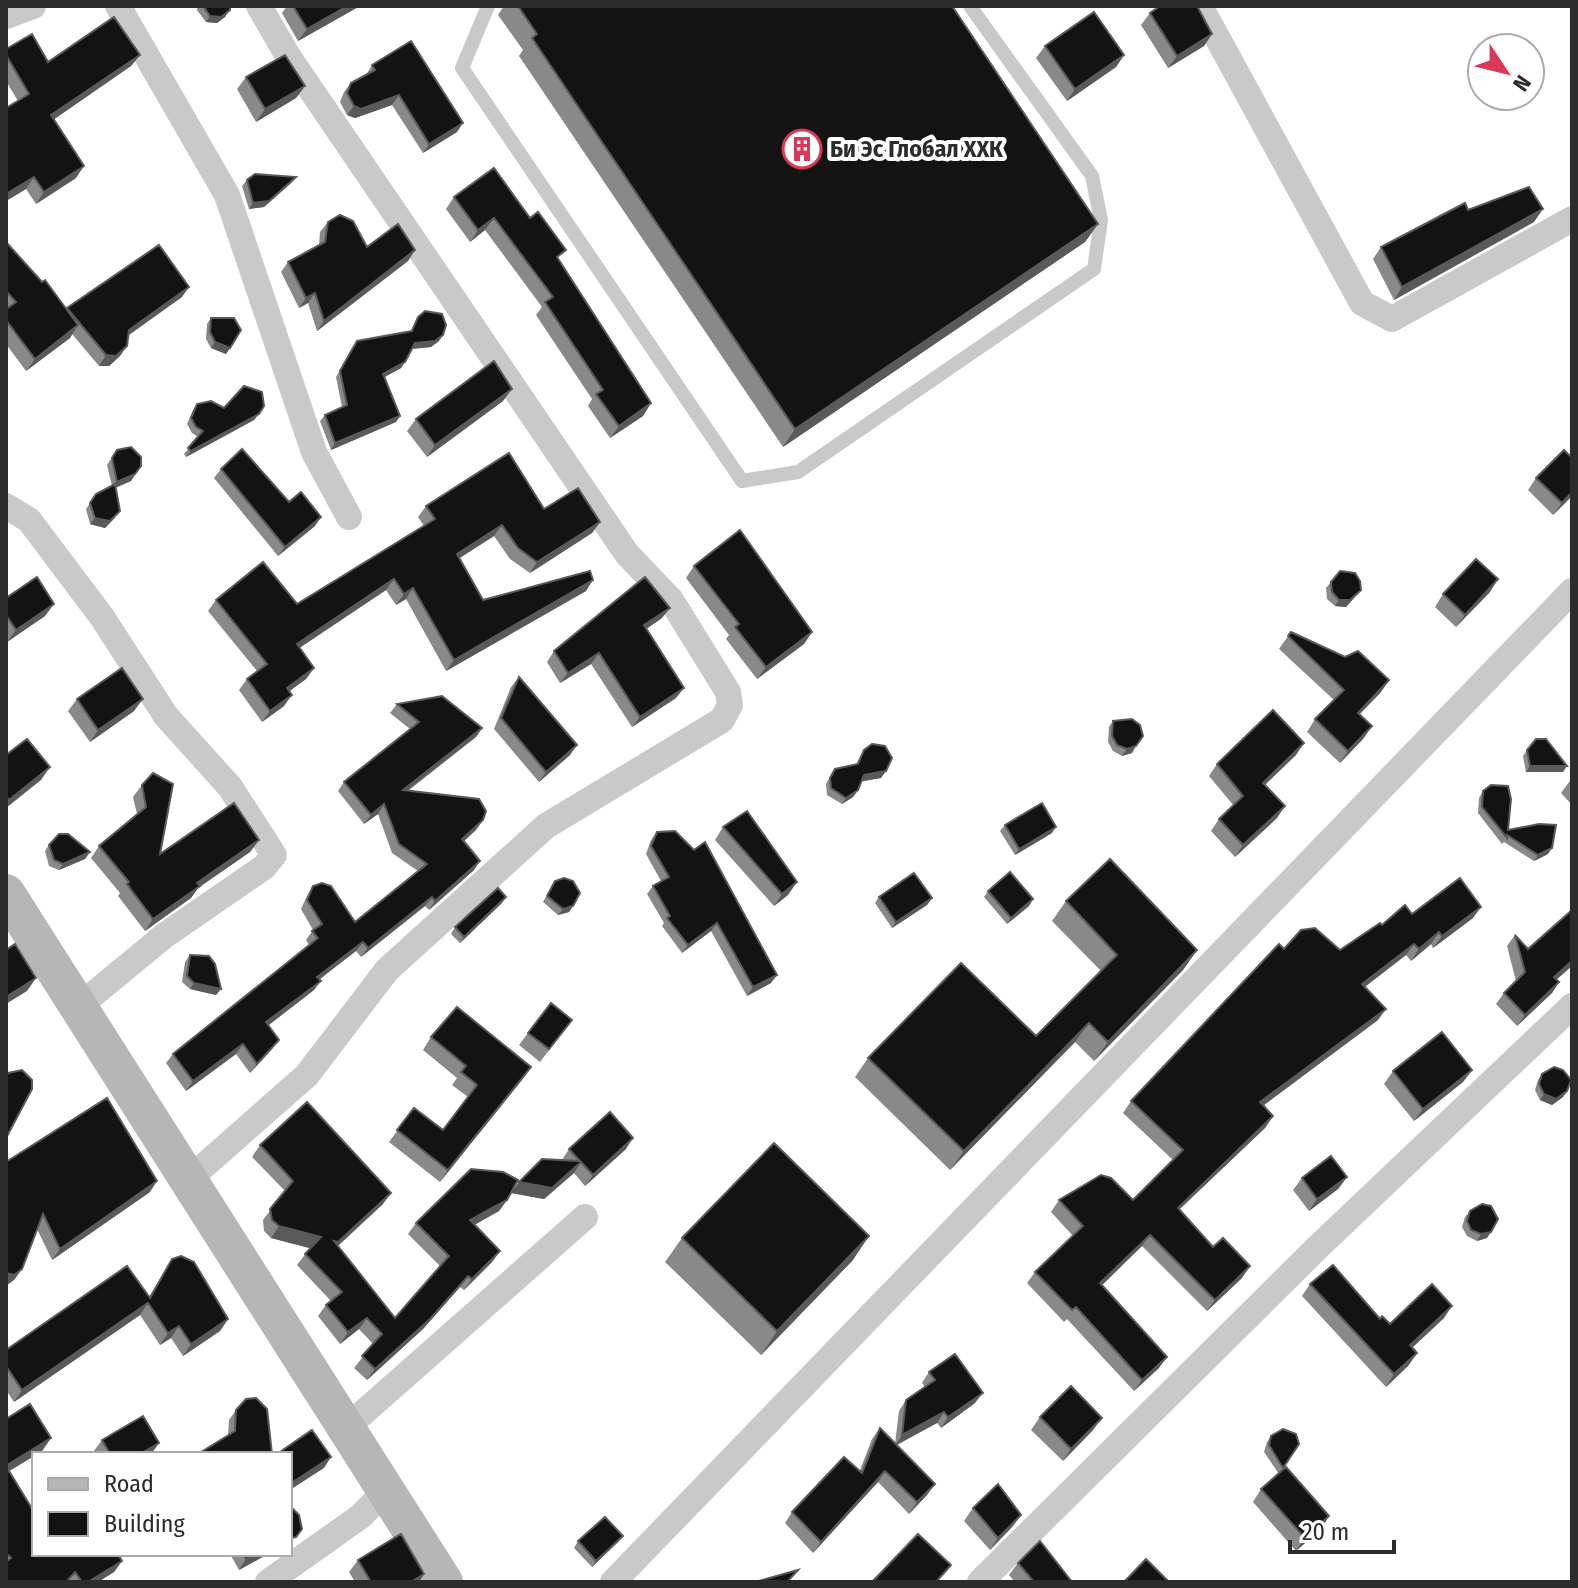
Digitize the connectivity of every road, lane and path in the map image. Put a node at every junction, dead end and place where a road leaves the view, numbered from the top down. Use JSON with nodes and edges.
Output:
{"nodes":[{"id":1,"x":33,"y":6,"type":"edge"},
{"id":2,"x":118,"y":6,"type":"edge"},
{"id":3,"x":259,"y":6,"type":"edge"},
{"id":4,"x":488,"y":6,"type":"edge"},
{"id":5,"x":970,"y":6,"type":"edge"},
{"id":6,"x":1200,"y":6,"type":"edge"},
{"id":7,"x":6,"y":16,"type":"edge"},
{"id":8,"x":1572,"y":219,"type":"edge"},
{"id":9,"x":6,"y":506,"type":"edge"},
{"id":10,"x":349,"y":517,"type":"dead end"},
{"id":11,"x":1572,"y":591,"type":"edge"},
{"id":12,"x":6,"y":893,"type":"edge"},
{"id":13,"x":1572,"y":1006,"type":"edge"},
{"id":14,"x":78,"y":1007,"type":"junction"},
{"id":15,"x":188,"y":1180,"type":"junction"},
{"id":16,"x":585,"y":1217,"type":"dead end"},
{"id":17,"x":347,"y":1427,"type":"junction"},
{"id":18,"x":386,"y":1490,"type":"junction"},
{"id":19,"x":268,"y":1582,"type":"edge"},
{"id":20,"x":444,"y":1582,"type":"edge"},
{"id":21,"x":613,"y":1582,"type":"edge"},
{"id":22,"x":980,"y":1582,"type":"edge"}],
"edges":[{"from":1,"to":7,"type":"street"},
{"from":2,"to":10,"type":"street"},
{"from":3,"to":15,"type":"street"},
{"from":4,"to":5,"type":"lane"},
{"from":6,"to":8,"type":"street"},
{"from":9,"to":14,"type":"street"},
{"from":11,"to":21,"type":"street"},
{"from":12,"to":14,"type":"street"},
{"from":13,"to":22,"type":"street"},
{"from":14,"to":15,"type":"street"},
{"from":15,"to":17,"type":"street"},
{"from":16,"to":17,"type":"street"},
{"from":17,"to":18,"type":"street"},
{"from":18,"to":19,"type":"street"},
{"from":18,"to":20,"type":"street"}]}
